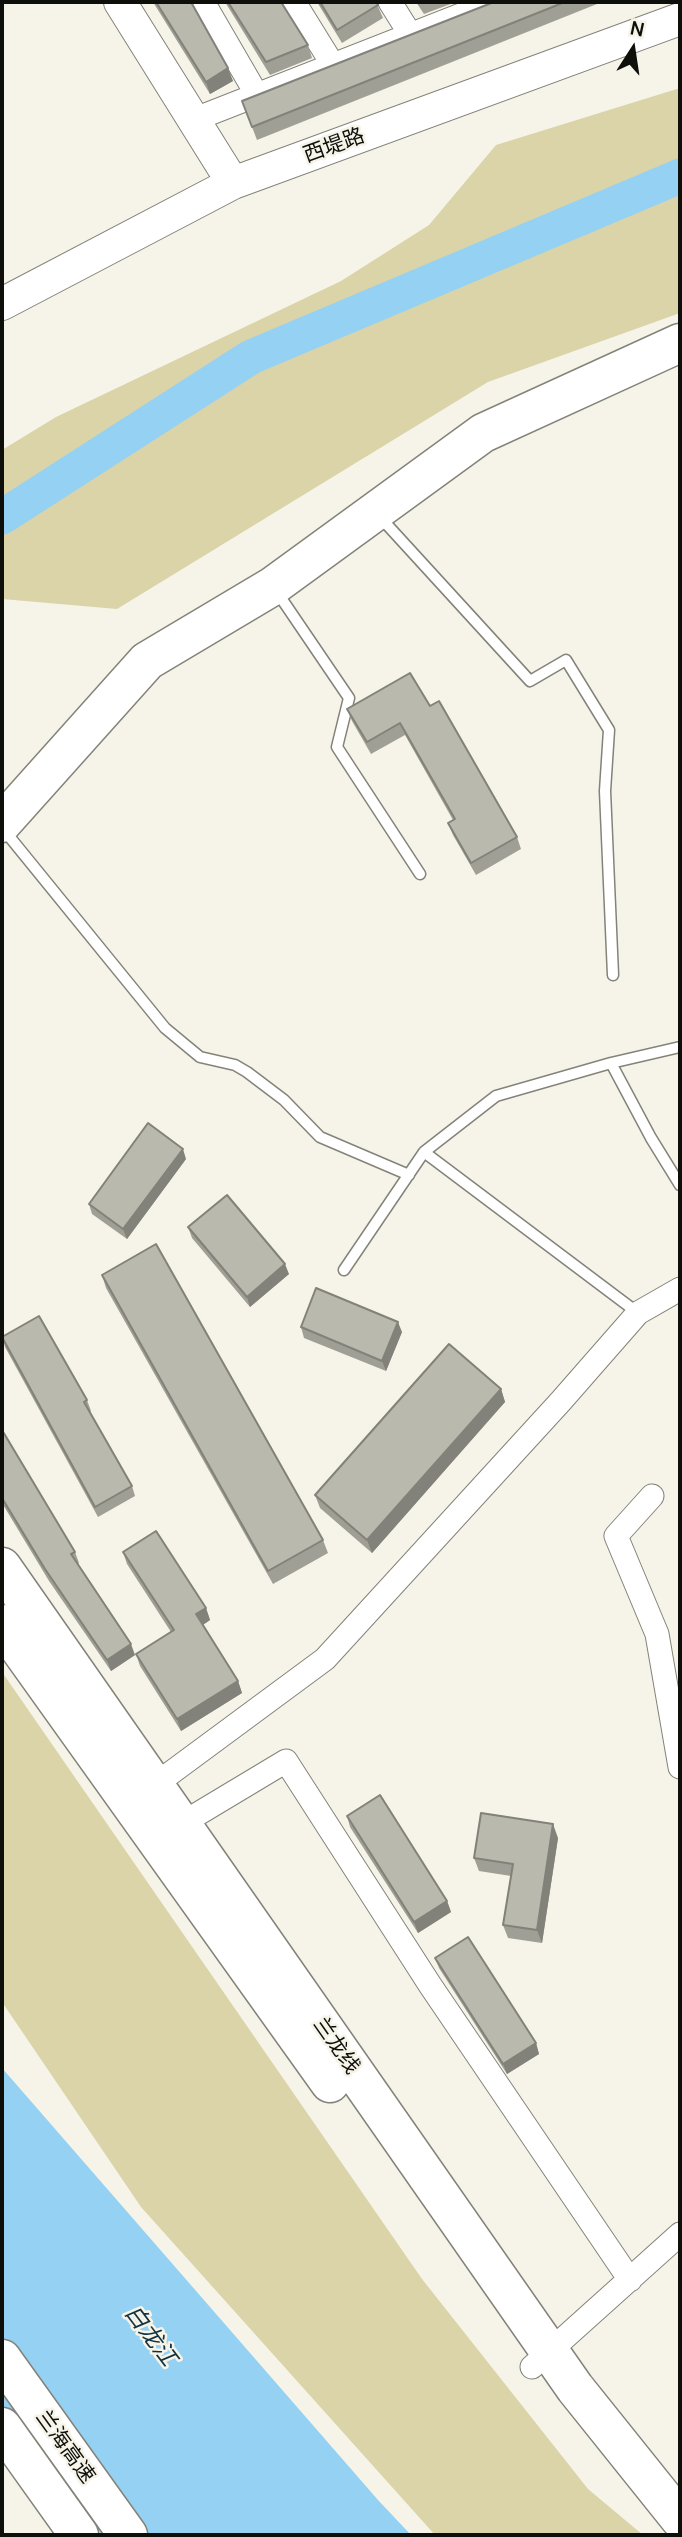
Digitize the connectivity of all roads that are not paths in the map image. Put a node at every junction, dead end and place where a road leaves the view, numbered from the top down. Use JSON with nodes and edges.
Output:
{"nodes":[{"id":1,"x":120,"y":2,"type":"edge"},
{"id":2,"x":203,"y":2,"type":"edge"},
{"id":3,"x":294,"y":2,"type":"edge"},
{"id":4,"x":390,"y":2,"type":"edge"},
{"id":5,"x":486,"y":3,"type":"edge"},
{"id":6,"x":680,"y":19,"type":"edge"},
{"id":7,"x":410,"y":34,"type":"junction"},
{"id":8,"x":333,"y":65,"type":"junction"},
{"id":9,"x":257,"y":95,"type":"junction"},
{"id":10,"x":194,"y":120,"type":"junction"},
{"id":11,"x":233,"y":183,"type":"junction"},
{"id":12,"x":2,"y":304,"type":"edge"},
{"id":13,"x":680,"y":344,"type":"edge"},
{"id":14,"x":375,"y":512,"type":"junction"},
{"id":15,"x":273,"y":586,"type":"junction"},
{"id":16,"x":2,"y":825,"type":"edge"},
{"id":17,"x":420,"y":874,"type":"dead end"},
{"id":18,"x":613,"y":975,"type":"dead end"},
{"id":19,"x":680,"y":1047,"type":"edge"},
{"id":20,"x":611,"y":1063,"type":"junction"},
{"id":21,"x":424,"y":1152,"type":"junction"},
{"id":22,"x":409,"y":1175,"type":"junction"},
{"id":23,"x":680,"y":1185,"type":"edge"},
{"id":24,"x":344,"y":1270,"type":"dead end"},
{"id":25,"x":680,"y":1289,"type":"edge"},
{"id":26,"x":638,"y":1313,"type":"junction"},
{"id":27,"x":652,"y":1496,"type":"dead end"},
{"id":28,"x":2,"y":1567,"type":"edge"},
{"id":29,"x":2,"y":1624,"type":"edge"},
{"id":30,"x":680,"y":1768,"type":"edge"},
{"id":31,"x":142,"y":1794,"type":"junction"},
{"id":32,"x":168,"y":1831,"type":"junction"},
{"id":33,"x":680,"y":2234,"type":"edge"},
{"id":34,"x":630,"y":2280,"type":"junction"},
{"id":35,"x":2,"y":2359,"type":"edge"},
{"id":36,"x":541,"y":2360,"type":"junction"},
{"id":37,"x":2,"y":2427,"type":"edge"},
{"id":38,"x":680,"y":2519,"type":"edge"},
{"id":39,"x":79,"y":2535,"type":"edge"},
{"id":40,"x":128,"y":2535,"type":"edge"},
{"id":41,"x":673,"y":2535,"type":"edge"}],
"edges":[{"from":1,"to":10,"type":"street"},
{"from":2,"to":9,"type":"street"},
{"from":3,"to":8,"type":"street"},
{"from":4,"to":7,"type":"street"},
{"from":5,"to":7,"type":"street"},
{"from":6,"to":11,"type":"street","name":"西堤路"},
{"from":7,"to":8,"type":"street"},
{"from":8,"to":9,"type":"street"},
{"from":9,"to":10,"type":"street"},
{"from":10,"to":11,"type":"street"},
{"from":11,"to":12,"type":"street","name":"西堤路"},
{"from":13,"to":14,"type":"highway"},
{"from":14,"to":15,"type":"highway"},
{"from":14,"to":18,"type":"lane"},
{"from":15,"to":16,"type":"highway"},
{"from":15,"to":17,"type":"lane"},
{"from":16,"to":22,"type":"lane"},
{"from":19,"to":20,"type":"lane"},
{"from":20,"to":21,"type":"lane"},
{"from":20,"to":23,"type":"lane"},
{"from":21,"to":22,"type":"lane"},
{"from":21,"to":26,"type":"lane"},
{"from":22,"to":24,"type":"lane"},
{"from":25,"to":26,"type":"street"},
{"from":26,"to":31,"type":"street"},
{"from":27,"to":30,"type":"street"},
{"from":28,"to":31,"type":"highway","name":"兰龙线"},
{"from":29,"to":31,"type":"highway","name":"兰龙线"},
{"from":31,"to":32,"type":"highway","name":"兰龙线"},
{"from":32,"to":34,"type":"street"},
{"from":32,"to":36,"type":"highway","name":"兰龙线"},
{"from":33,"to":34,"type":"street"},
{"from":34,"to":36,"type":"street"},
{"from":35,"to":40,"type":"highway","name":"兰海高速"},
{"from":36,"to":38,"type":"highway","name":"兰龙线"},
{"from":36,"to":41,"type":"highway","name":"兰龙线"},
{"from":37,"to":39,"type":"highway","name":"兰海高速"}]}
